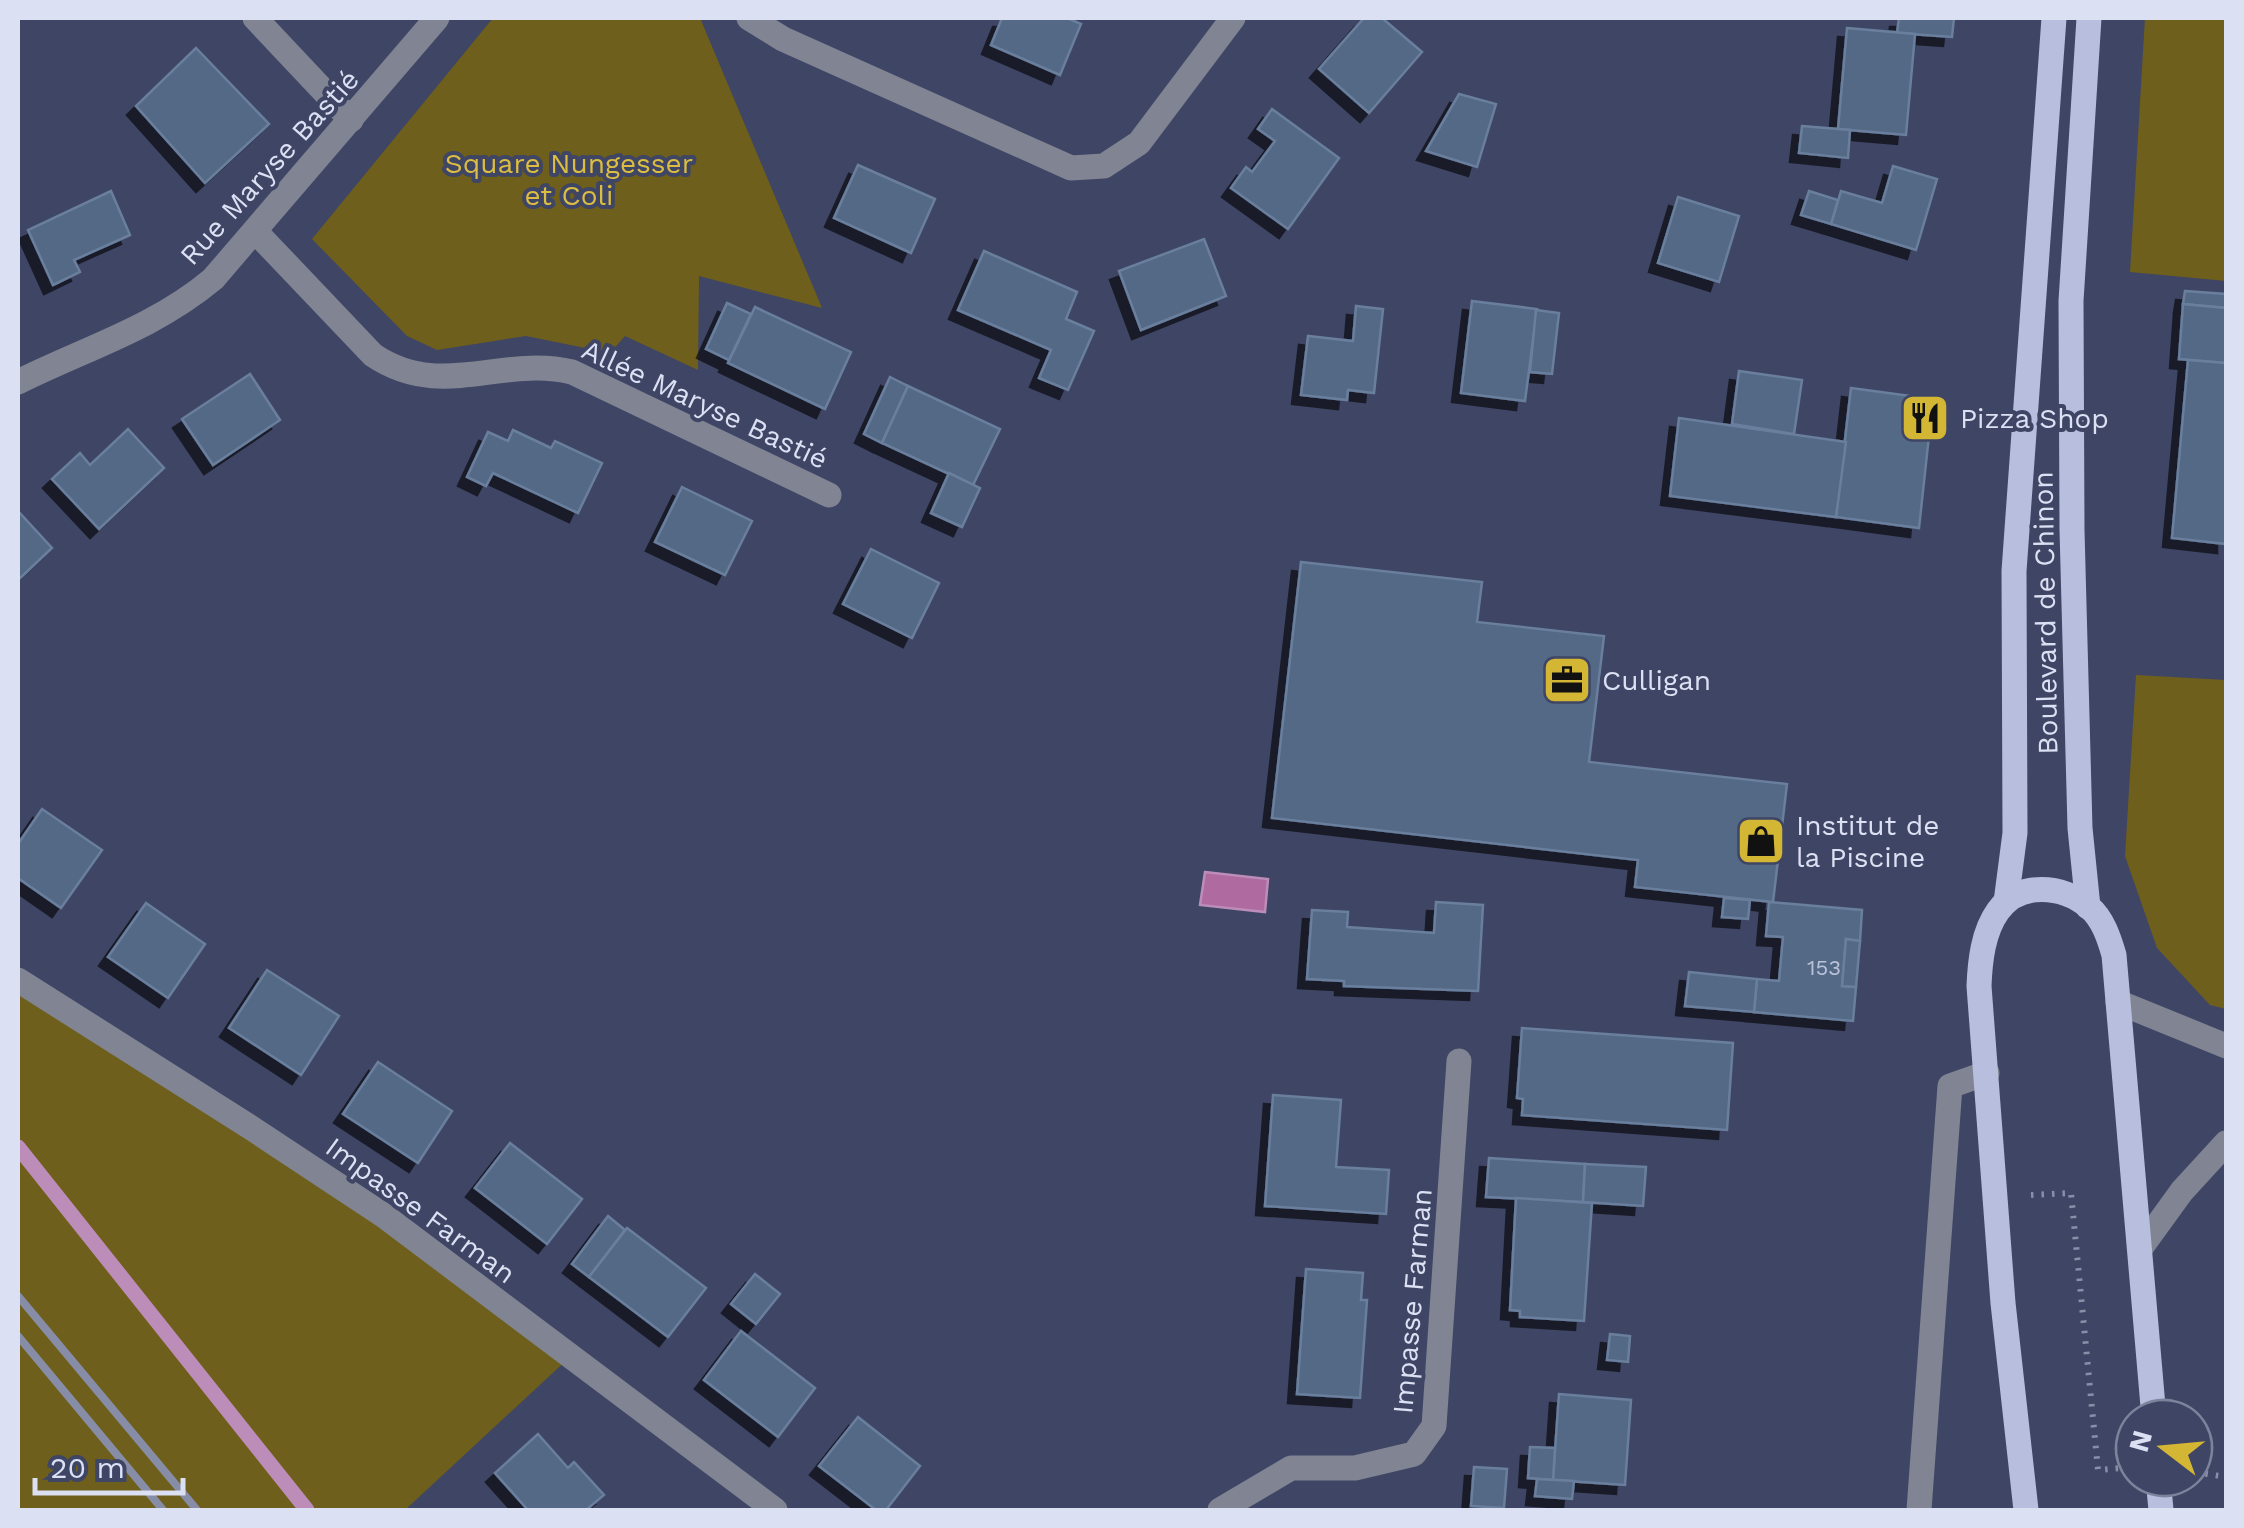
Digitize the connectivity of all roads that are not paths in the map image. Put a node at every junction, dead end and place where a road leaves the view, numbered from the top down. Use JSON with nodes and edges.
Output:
{"nodes":[{"id":1,"x":255,"y":18,"type":"edge"},
{"id":2,"x":437,"y":18,"type":"edge"},
{"id":3,"x":750,"y":18,"type":"edge"},
{"id":4,"x":1233,"y":18,"type":"edge"},
{"id":5,"x":2054,"y":18,"type":"edge"},
{"id":6,"x":2089,"y":18,"type":"edge"},
{"id":7,"x":351,"y":120,"type":"junction"},
{"id":8,"x":255,"y":231,"type":"junction"},
{"id":9,"x":18,"y":382,"type":"edge"},
{"id":10,"x":829,"y":495,"type":"dead end"},
{"id":11,"x":2006,"y":902,"type":"junction"},
{"id":12,"x":2088,"y":907,"type":"junction"},
{"id":13,"x":18,"y":980,"type":"edge"},
{"id":14,"x":2118,"y":1002,"type":"junction"},
{"id":15,"x":2226,"y":1046,"type":"edge"},
{"id":16,"x":1460,"y":1061,"type":"dead end"},
{"id":17,"x":1987,"y":1073,"type":"junction"},
{"id":18,"x":2226,"y":1142,"type":"edge"},
{"id":19,"x":2140,"y":1249,"type":"junction"},
{"id":20,"x":2152,"y":1398,"type":"edge"},
{"id":21,"x":775,"y":1510,"type":"edge"},
{"id":22,"x":1220,"y":1510,"type":"edge"},
{"id":23,"x":1919,"y":1510,"type":"edge"},
{"id":24,"x":2026,"y":1510,"type":"edge"}],
"edges":[{"from":1,"to":7,"type":"street"},
{"from":2,"to":7,"type":"street","name":"Rue Maryse Bastié"},
{"from":3,"to":4,"type":"street"},
{"from":5,"to":11,"type":"main road","name":"Boulevard de Chinon"},
{"from":6,"to":12,"type":"main road","name":"Boulevard de Chinon"},
{"from":7,"to":8,"type":"street","name":"Rue Maryse Bastié"},
{"from":8,"to":9,"type":"street","name":"Rue Maryse Bastié"},
{"from":8,"to":10,"type":"street","name":"Allée Maryse Bastié"},
{"from":11,"to":12,"type":"main road"},
{"from":11,"to":17,"type":"main road","name":"Boulevard de Chinon"},
{"from":12,"to":14,"type":"main road"},
{"from":13,"to":21,"type":"street","name":"Impasse Farman"},
{"from":14,"to":15,"type":"street"},
{"from":14,"to":19,"type":"main road"},
{"from":16,"to":22,"type":"street","name":"Impasse Farman"},
{"from":17,"to":23,"type":"street"},
{"from":17,"to":24,"type":"main road","name":"Boulevard de Chinon"},
{"from":18,"to":19,"type":"street"},
{"from":19,"to":20,"type":"main road"}]}
